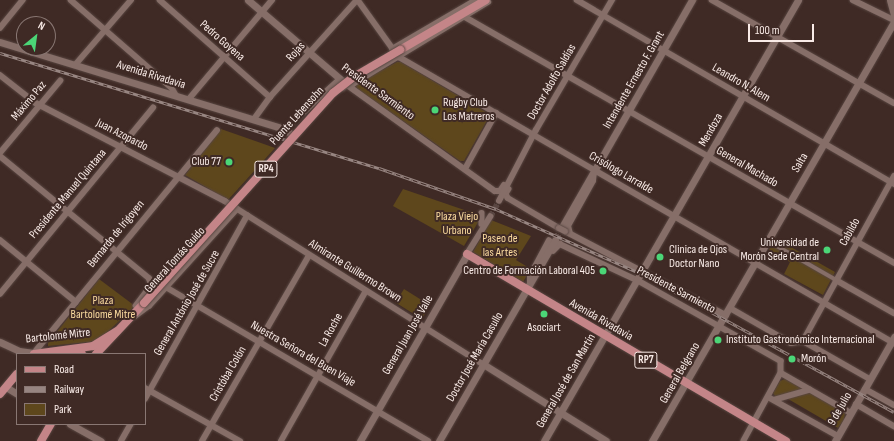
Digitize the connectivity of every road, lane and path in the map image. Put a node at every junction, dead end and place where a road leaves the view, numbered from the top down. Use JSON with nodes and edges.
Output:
{"nodes":[{"id":1,"x":24,"y":0,"type":"edge"},
{"id":2,"x":71,"y":0,"type":"edge"},
{"id":3,"x":131,"y":0,"type":"edge"},
{"id":4,"x":160,"y":0,"type":"edge"},
{"id":5,"x":248,"y":0,"type":"edge"},
{"id":6,"x":272,"y":0,"type":"edge"},
{"id":7,"x":358,"y":0,"type":"edge"},
{"id":8,"x":483,"y":0,"type":"edge"},
{"id":9,"x":577,"y":0,"type":"edge"},
{"id":10,"x":612,"y":0,"type":"edge"},
{"id":11,"x":692,"y":0,"type":"edge"},
{"id":12,"x":712,"y":0,"type":"edge"},
{"id":13,"x":798,"y":0,"type":"edge"},
{"id":14,"x":853,"y":0,"type":"edge"},
{"id":15,"x":890,"y":0,"type":"edge"},
{"id":16,"x":262,"y":12,"type":"junction"},
{"id":17,"x":603,"y":16,"type":"junction"},
{"id":18,"x":894,"y":16,"type":"edge"},
{"id":19,"x":465,"y":17,"type":"junction"},
{"id":20,"x":894,"y":21,"type":"edge"},
{"id":21,"x":0,"y":28,"type":"edge"},
{"id":22,"x":104,"y":29,"type":"junction"},
{"id":23,"x":777,"y":37,"type":"junction"},
{"id":24,"x":0,"y":42,"type":"edge"},
{"id":25,"x":664,"y":51,"type":"junction"},
{"id":26,"x":396,"y":52,"type":"junction"},
{"id":27,"x":309,"y":54,"type":"junction"},
{"id":28,"x":224,"y":57,"type":"junction"},
{"id":29,"x":76,"y":64,"type":"junction"},
{"id":30,"x":0,"y":75,"type":"edge"},
{"id":31,"x":567,"y":76,"type":"junction"},
{"id":32,"x":60,"y":81,"type":"dead end"},
{"id":33,"x":343,"y":81,"type":"junction"},
{"id":34,"x":858,"y":83,"type":"junction"},
{"id":35,"x":176,"y":95,"type":"junction"},
{"id":36,"x":743,"y":96,"type":"junction"},
{"id":37,"x":270,"y":97,"type":"junction"},
{"id":38,"x":189,"y":99,"type":"junction"},
{"id":39,"x":894,"y":103,"type":"edge"},
{"id":40,"x":40,"y":106,"type":"junction"},
{"id":41,"x":153,"y":108,"type":"dead end"},
{"id":42,"x":628,"y":111,"type":"junction"},
{"id":43,"x":496,"y":113,"type":"junction"},
{"id":44,"x":254,"y":119,"type":"junction"},
{"id":45,"x":285,"y":128,"type":"junction"},
{"id":46,"x":217,"y":130,"type":"dead end"},
{"id":47,"x":292,"y":135,"type":"junction"},
{"id":48,"x":534,"y":135,"type":"junction"},
{"id":49,"x":824,"y":144,"type":"junction"},
{"id":50,"x":121,"y":147,"type":"junction"},
{"id":51,"x":0,"y":155,"type":"edge"},
{"id":52,"x":708,"y":157,"type":"junction"},
{"id":53,"x":465,"y":169,"type":"junction"},
{"id":54,"x":595,"y":171,"type":"junction"},
{"id":55,"x":513,"y":176,"type":"junction"},
{"id":56,"x":894,"y":176,"type":"edge"},
{"id":57,"x":178,"y":177,"type":"junction"},
{"id":58,"x":892,"y":183,"type":"edge"},
{"id":59,"x":502,"y":189,"type":"joint"},
{"id":60,"x":506,"y":196,"type":"joint"},
{"id":61,"x":498,"y":201,"type":"tunnel mouth"},
{"id":62,"x":790,"y":204,"type":"junction"},
{"id":63,"x":234,"y":208,"type":"junction"},
{"id":64,"x":68,"y":212,"type":"junction"},
{"id":65,"x":482,"y":213,"type":"dead end"},
{"id":66,"x":247,"y":216,"type":"junction"},
{"id":67,"x":674,"y":216,"type":"junction"},
{"id":68,"x":490,"y":217,"type":"tunnel mouth"},
{"id":69,"x":546,"y":220,"type":"junction"},
{"id":70,"x":564,"y":230,"type":"junction"},
{"id":71,"x":0,"y":240,"type":"edge"},
{"id":72,"x":476,"y":240,"type":"junction"},
{"id":73,"x":768,"y":241,"type":"junction"},
{"id":74,"x":554,"y":242,"type":"joint"},
{"id":75,"x":857,"y":242,"type":"junction"},
{"id":76,"x":117,"y":252,"type":"junction"},
{"id":77,"x":467,"y":254,"type":"junction"},
{"id":78,"x":309,"y":256,"type":"junction"},
{"id":79,"x":26,"y":262,"type":"junction"},
{"id":80,"x":894,"y":263,"type":"edge"},
{"id":81,"x":755,"y":264,"type":"junction"},
{"id":82,"x":644,"y":270,"type":"junction"},
{"id":83,"x":637,"y":280,"type":"junction"},
{"id":84,"x":836,"y":280,"type":"junction"},
{"id":85,"x":166,"y":287,"type":"junction"},
{"id":86,"x":528,"y":287,"type":"junction"},
{"id":87,"x":366,"y":291,"type":"junction"},
{"id":88,"x":0,"y":294,"type":"edge"},
{"id":89,"x":76,"y":302,"type":"junction"},
{"id":90,"x":144,"y":303,"type":"joint"},
{"id":91,"x":823,"y":303,"type":"junction"},
{"id":92,"x":198,"y":306,"type":"junction"},
{"id":93,"x":730,"y":308,"type":"junction"},
{"id":94,"x":894,"y":313,"type":"edge"},
{"id":95,"x":726,"y":315,"type":"junction"},
{"id":96,"x":126,"y":322,"type":"junction"},
{"id":97,"x":720,"y":326,"type":"junction"},
{"id":98,"x":425,"y":328,"type":"junction"},
{"id":99,"x":117,"y":331,"type":"junction"},
{"id":100,"x":605,"y":336,"type":"junction"},
{"id":101,"x":802,"y":341,"type":"junction"},
{"id":102,"x":893,"y":341,"type":"edge"},
{"id":103,"x":0,"y":342,"type":"edge"},
{"id":104,"x":260,"y":342,"type":"junction"},
{"id":105,"x":56,"y":351,"type":"junction"},
{"id":106,"x":29,"y":353,"type":"edge"},
{"id":107,"x":35,"y":353,"type":"edge"},
{"id":108,"x":41,"y":353,"type":"edge"},
{"id":109,"x":73,"y":353,"type":"edge"},
{"id":110,"x":97,"y":353,"type":"edge"},
{"id":111,"x":483,"y":364,"type":"junction"},
{"id":112,"x":782,"y":373,"type":"junction"},
{"id":113,"x":16,"y":375,"type":"edge"},
{"id":114,"x":318,"y":376,"type":"junction"},
{"id":115,"x":870,"y":379,"type":"junction"},
{"id":116,"x":686,"y":383,"type":"junction"},
{"id":117,"x":6,"y":387,"type":"junction"},
{"id":118,"x":147,"y":389,"type":"edge"},
{"id":119,"x":865,"y":389,"type":"junction"},
{"id":120,"x":810,"y":390,"type":"junction"},
{"id":121,"x":16,"y":393,"type":"edge"},
{"id":122,"x":0,"y":394,"type":"edge"},
{"id":123,"x":768,"y":397,"type":"junction"},
{"id":124,"x":774,"y":400,"type":"junction"},
{"id":125,"x":856,"y":404,"type":"junction"},
{"id":126,"x":894,"y":405,"type":"edge"},
{"id":127,"x":378,"y":410,"type":"junction"},
{"id":128,"x":560,"y":412,"type":"junction"},
{"id":129,"x":851,"y":413,"type":"junction"},
{"id":130,"x":754,"y":423,"type":"junction"},
{"id":131,"x":50,"y":425,"type":"edge"},
{"id":132,"x":72,"y":425,"type":"edge"},
{"id":133,"x":130,"y":425,"type":"edge"},
{"id":134,"x":211,"y":425,"type":"junction"},
{"id":135,"x":894,"y":426,"type":"edge"},
{"id":136,"x":836,"y":439,"type":"edge"},
{"id":137,"x":41,"y":441,"type":"edge"},
{"id":138,"x":101,"y":441,"type":"edge"},
{"id":139,"x":121,"y":441,"type":"edge"},
{"id":140,"x":202,"y":441,"type":"edge"},
{"id":141,"x":240,"y":441,"type":"edge"},
{"id":142,"x":281,"y":441,"type":"edge"},
{"id":143,"x":360,"y":441,"type":"edge"},
{"id":144,"x":428,"y":441,"type":"edge"},
{"id":145,"x":439,"y":441,"type":"edge"},
{"id":146,"x":544,"y":441,"type":"edge"},
{"id":147,"x":606,"y":441,"type":"edge"},
{"id":148,"x":652,"y":441,"type":"edge"},
{"id":149,"x":744,"y":441,"type":"edge"},
{"id":150,"x":786,"y":441,"type":"edge"}],
"edges":[{"from":1,"to":21,"type":"street"},
{"from":2,"to":22,"type":"street"},
{"from":3,"to":22,"type":"street"},
{"from":4,"to":28,"type":"street","name":"Pedro Goyena"},
{"from":5,"to":16,"type":"street","name":"Presidente Sarmiento"},
{"from":6,"to":16,"type":"street"},
{"from":7,"to":26,"type":"street","name":"Crisólogo Larralde"},
{"from":7,"to":27,"type":"street","name":"Rojas"},
{"from":8,"to":19,"type":"street"},
{"from":8,"to":26,"type":"main road","name":"Puente Lebensohn","number":"RP4"},
{"from":9,"to":17,"type":"street","name":"Leandro N. Alem"},
{"from":10,"to":17,"type":"street","name":"Doctor Adolfo Saldías"},
{"from":11,"to":25,"type":"street","name":"Intendente Ernesto F. Grant"},
{"from":12,"to":23,"type":"street"},
{"from":13,"to":23,"type":"street","name":"Mendoza"},
{"from":14,"to":20,"type":"street"},
{"from":15,"to":18,"type":"street"},
{"from":16,"to":27,"type":"street","name":"Presidente Sarmiento"},
{"from":16,"to":28,"type":"street"},
{"from":17,"to":25,"type":"street","name":"Leandro N. Alem"},
{"from":17,"to":31,"type":"street","name":"Doctor Adolfo Saldías"},
{"from":19,"to":26,"type":"street"},
{"from":19,"to":31,"type":"street","name":"General Machado"},
{"from":20,"to":34,"type":"street","name":"Salta"},
{"from":22,"to":29,"type":"street"},
{"from":22,"to":35,"type":"street"},
{"from":23,"to":34,"type":"street"},
{"from":23,"to":36,"type":"street","name":"Mendoza"},
{"from":24,"to":29,"type":"street","name":"Avenida Rivadavia"},
{"from":25,"to":36,"type":"street","name":"Leandro N. Alem"},
{"from":25,"to":42,"type":"street","name":"Intendente Ernesto F. Grant"},
{"from":26,"to":33,"type":"street"},
{"from":26,"to":43,"type":"street","name":"Crisólogo Larralde"},
{"from":26,"to":90,"type":"main road","name":"Puente Lebensohn","number":"RP4","bridge":true},
{"from":27,"to":33,"type":"street","name":"Presidente Sarmiento"},
{"from":27,"to":37,"type":"street","name":"Rojas"},
{"from":28,"to":37,"type":"street","name":"Pedro Goyena"},
{"from":28,"to":38,"type":"street"},
{"from":29,"to":35,"type":"street","name":"Avenida Rivadavia"},
{"from":30,"to":40,"type":"street","name":"Juan Azopardo"},
{"from":31,"to":42,"type":"street","name":"General Machado"},
{"from":31,"to":48,"type":"street","name":"Doctor Adolfo Saldías"},
{"from":32,"to":40,"type":"street","name":"Máximo Paz"},
{"from":33,"to":45,"type":"street"},
{"from":33,"to":47,"type":"street"},
{"from":33,"to":53,"type":"street","name":"Presidente Sarmiento"},
{"from":34,"to":39,"type":"street"},
{"from":34,"to":49,"type":"street","name":"Salta"},
{"from":35,"to":38,"type":"street","name":"Avenida Rivadavia"},
{"from":36,"to":49,"type":"street","name":"Leandro N. Alem"},
{"from":36,"to":52,"type":"street","name":"Mendoza"},
{"from":37,"to":44,"type":"street","name":"Rojas"},
{"from":38,"to":44,"type":"street","name":"Avenida Rivadavia"},
{"from":40,"to":50,"type":"street","name":"Juan Azopardo"},
{"from":40,"to":51,"type":"street","name":"Máximo Paz"},
{"from":41,"to":50,"type":"street","name":"Presidente Manuel Quintana"},
{"from":42,"to":52,"type":"street","name":"General Machado"},
{"from":42,"to":54,"type":"street","name":"Intendente Ernesto F. Grant"},
{"from":43,"to":48,"type":"street","name":"Crisólogo Larralde"},
{"from":43,"to":53,"type":"street"},
{"from":44,"to":45,"type":"street","name":"Avenida Rivadavia"},
{"from":45,"to":47,"type":"street","name":"Avenida Rivadavia"},
{"from":46,"to":57,"type":"street","name":"Bernardo de Irigoyen"},
{"from":47,"to":63,"type":"street"},
{"from":48,"to":54,"type":"street","name":"Crisólogo Larralde"},
{"from":48,"to":55,"type":"street","name":"Doctor Adolfo Saldías"},
{"from":49,"to":58,"type":"street","name":"Leandro N. Alem"},
{"from":49,"to":62,"type":"street","name":"Salta"},
{"from":50,"to":57,"type":"street","name":"Juan Azopardo"},
{"from":50,"to":64,"type":"street","name":"Presidente Manuel Quintana"},
{"from":51,"to":64,"type":"street"},
{"from":52,"to":62,"type":"street","name":"General Machado"},
{"from":52,"to":67,"type":"street","name":"Mendoza"},
{"from":53,"to":59,"type":"street","name":"Presidente Sarmiento"},
{"from":54,"to":67,"type":"street","name":"Crisólogo Larralde"},
{"from":54,"to":69,"type":"street","name":"Intendente Ernesto F. Grant"},
{"from":54,"to":70,"type":"street","name":"Intendente Ernesto F. Grant"},
{"from":54,"to":70,"type":"street","name":"Intendente Ernesto F. Grant"},
{"from":55,"to":59,"type":"street","name":"Doctor Adolfo Saldías"},
{"from":55,"to":60,"type":"street","name":"Doctor Adolfo Saldías"},
{"from":55,"to":61,"type":"street"},
{"from":56,"to":58,"type":"street","name":"Cabildo"},
{"from":57,"to":63,"type":"street","name":"Juan Azopardo"},
{"from":57,"to":76,"type":"street","name":"Bernardo de Irigoyen"},
{"from":58,"to":75,"type":"street","name":"Cabildo"},
{"from":60,"to":69,"type":"street","name":"Presidente Sarmiento"},
{"from":62,"to":73,"type":"street","name":"Salta"},
{"from":62,"to":75,"type":"street","name":"General Machado"},
{"from":63,"to":66,"type":"street","name":"Almirante Guillermo Brown"},
{"from":63,"to":85,"type":"street","name":"General Tomás Guido"},
{"from":64,"to":76,"type":"street"},
{"from":64,"to":79,"type":"street","name":"Presidente Manuel Quintana"},
{"from":65,"to":72,"type":"street","name":"General Juan José Valle"},
{"from":66,"to":78,"type":"street","name":"Almirante Guillermo Brown"},
{"from":66,"to":92,"type":"street","name":"General António José de Sucre"},
{"from":67,"to":81,"type":"street","name":"Crisólogo Larralde"},
{"from":67,"to":82,"type":"street","name":"Mendoza"},
{"from":68,"to":72,"type":"street","name":"General Juan José Valle"},
{"from":69,"to":70,"type":"street","name":"Presidente Sarmiento"},
{"from":70,"to":82,"type":"street","name":"Presidente Sarmiento"},
{"from":71,"to":79,"type":"street"},
{"from":72,"to":77,"type":"street","name":"General Juan José Valle"},
{"from":73,"to":81,"type":"street","name":"Salta"},
{"from":73,"to":84,"type":"street"},
{"from":74,"to":83,"type":"street","name":"Presidente Sarmiento"},
{"from":74,"to":86,"type":"street","name":"Doctor José María Casullo"},
{"from":75,"to":80,"type":"street","name":"General Machado"},
{"from":75,"to":84,"type":"street","name":"Cabildo"},
{"from":76,"to":89,"type":"street","name":"Bernardo de Irigoyen"},
{"from":76,"to":96,"type":"street","name":"General Tomás Guido"},
{"from":77,"to":86,"type":"main road","name":"Avenida Rivadavia","number":"RP7"},
{"from":77,"to":98,"type":"street","name":"General Juan José Valle"},
{"from":78,"to":87,"type":"street","name":"Almirante Guillermo Brown"},
{"from":78,"to":104,"type":"street","name":"Cristóbal Colón"},
{"from":79,"to":88,"type":"street","name":"Presidente Manuel Quintana"},
{"from":79,"to":89,"type":"street"},
{"from":81,"to":91,"type":"street","name":"Crisólogo Larralde"},
{"from":81,"to":93,"type":"street","name":"Salta"},
{"from":82,"to":83,"type":"street","name":"General José de San Martín"},
{"from":82,"to":95,"type":"street","name":"Presidente Sarmiento"},
{"from":83,"to":97,"type":"street","name":"Presidente Sarmiento"},
{"from":83,"to":100,"type":"street","name":"General José de San Martín"},
{"from":84,"to":91,"type":"street","name":"Cabildo"},
{"from":84,"to":94,"type":"street"},
{"from":85,"to":92,"type":"street","name":"Nuestra Señora del Buen Viaje"},
{"from":85,"to":96,"type":"street","name":"General Tomás Guido"},
{"from":86,"to":100,"type":"main road","name":"Avenida Rivadavia","number":"RP7"},
{"from":86,"to":111,"type":"street","name":"Doctor José María Casullo"},
{"from":87,"to":98,"type":"street","name":"Almirante Guillermo Brown"},
{"from":87,"to":114,"type":"street","name":"La Roche"},
{"from":89,"to":107,"type":"street","name":"Bernardo de Irigoyen"},
{"from":90,"to":96,"type":"main road","name":"General Tomás Guido","number":"RP4"},
{"from":91,"to":101,"type":"street","name":"Cabildo"},
{"from":91,"to":102,"type":"street","name":"Crisólogo Larralde"},
{"from":92,"to":104,"type":"street","name":"Nuestra Señora del Buen Viaje"},
{"from":92,"to":118,"type":"street","name":"General António José de Sucre"},
{"from":93,"to":95,"type":"street","name":"Salta"},
{"from":93,"to":101,"type":"street","name":"Presidente Sarmiento"},
{"from":95,"to":97,"type":"street","name":"General Belgrano"},
{"from":96,"to":99,"type":"main road","name":"General Tomás Guido","number":"RP4"},
{"from":97,"to":112,"type":"street","name":"Presidente Sarmiento"},
{"from":97,"to":116,"type":"street","name":"General Belgrano"},
{"from":98,"to":111,"type":"street","name":"Almirante Guillermo Brown"},
{"from":98,"to":127,"type":"street","name":"General Juan José Valle"},
{"from":99,"to":105,"type":"main road","name":"Bartolomé Mitre","number":"RP4"},
{"from":99,"to":110,"type":"main road","name":"General Tomás Guido","number":"RP4"},
{"from":100,"to":116,"type":"main road","name":"Avenida Rivadavia","number":"RP7"},
{"from":100,"to":128,"type":"street","name":"General José de San Martín"},
{"from":101,"to":115,"type":"street"},
{"from":102,"to":115,"type":"street","name":"9 de Julio"},
{"from":103,"to":106,"type":"street","name":"Bartolomé Mitre"},
{"from":104,"to":114,"type":"street","name":"Nuestra Señora del Buen Viaje"},
{"from":104,"to":134,"type":"street","name":"Cristóbal Colón"},
{"from":105,"to":108,"type":"main road","name":"Bartolomé Mitre","number":"RP4"},
{"from":105,"to":109,"type":"main road"},
{"from":111,"to":128,"type":"street"},
{"from":111,"to":145,"type":"street","name":"Doctor José María Casullo"},
{"from":112,"to":120,"type":"street"},
{"from":112,"to":123,"type":"street"},
{"from":113,"to":117,"type":"main road"},
{"from":114,"to":127,"type":"street","name":"Nuestra Señora del Buen Viaje"},
{"from":114,"to":142,"type":"street","name":"La Roche"},
{"from":115,"to":119,"type":"street","name":"9 de Julio"},
{"from":116,"to":130,"type":"main road","name":"Avenida Rivadavia","number":"RP7"},
{"from":116,"to":148,"type":"street","name":"General Belgrano"},
{"from":117,"to":121,"type":"street"},
{"from":117,"to":122,"type":"main road"},
{"from":118,"to":134,"type":"street"},
{"from":119,"to":125,"type":"street","name":"9 de Julio"},
{"from":119,"to":126,"type":"street"},
{"from":120,"to":124,"type":"street"},
{"from":120,"to":129,"type":"street"},
{"from":123,"to":124,"type":"street"},
{"from":123,"to":130,"type":"street"},
{"from":124,"to":136,"type":"street"},
{"from":125,"to":129,"type":"street","name":"9 de Julio"},
{"from":125,"to":135,"type":"street"},
{"from":127,"to":143,"type":"street","name":"General Juan José Valle"},
{"from":127,"to":144,"type":"street","name":"Nuestra Señora del Buen Viaje"},
{"from":128,"to":146,"type":"street","name":"General José de San Martín"},
{"from":128,"to":147,"type":"street"},
{"from":129,"to":136,"type":"street","name":"9 de Julio"},
{"from":130,"to":149,"type":"street"},
{"from":130,"to":150,"type":"main road","name":"Avenida Rivadavia","number":"RP7"},
{"from":131,"to":137,"type":"main road"},
{"from":132,"to":138,"type":"street"},
{"from":133,"to":139,"type":"street"},
{"from":134,"to":140,"type":"street","name":"Cristóbal Colón"},
{"from":134,"to":141,"type":"street"}]}
